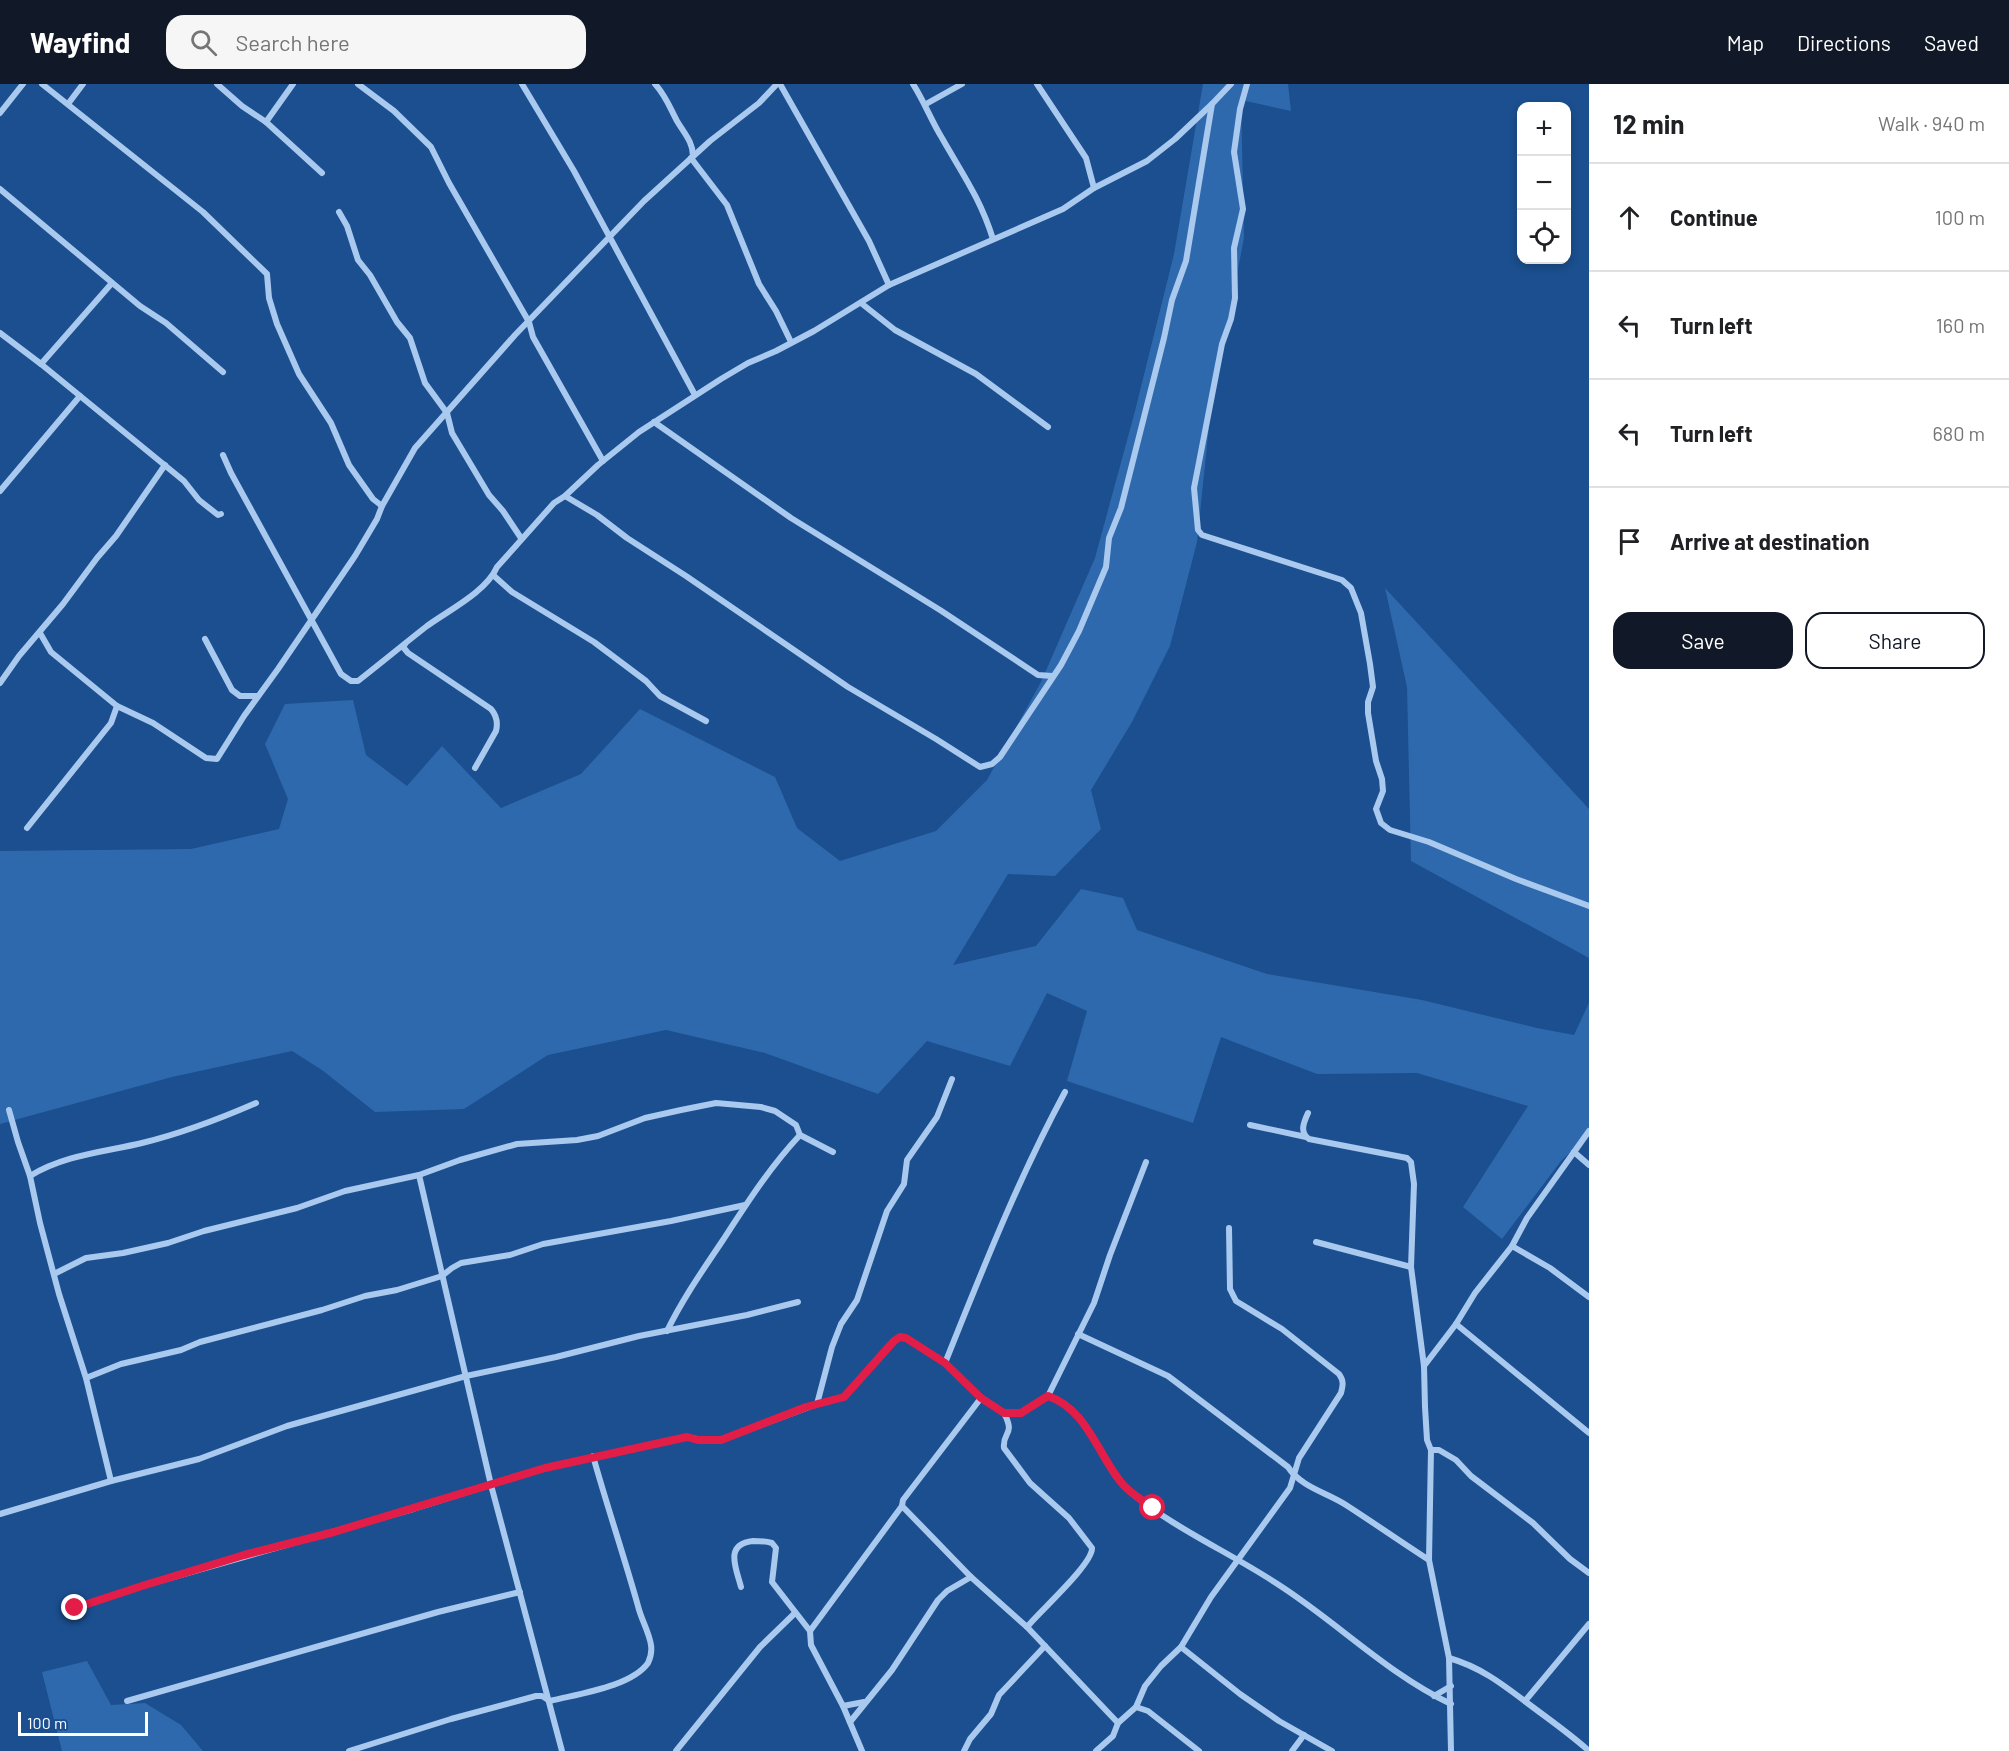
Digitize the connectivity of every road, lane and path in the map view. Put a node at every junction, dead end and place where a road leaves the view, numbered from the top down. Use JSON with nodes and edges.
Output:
{"nodes":[{"id":1,"x":22,"y":84,"type":"edge"},
{"id":2,"x":42,"y":84,"type":"edge"},
{"id":3,"x":83,"y":84,"type":"edge"},
{"id":4,"x":217,"y":84,"type":"edge"},
{"id":5,"x":293,"y":84,"type":"edge"},
{"id":6,"x":358,"y":84,"type":"edge"},
{"id":7,"x":522,"y":84,"type":"edge"},
{"id":8,"x":655,"y":84,"type":"edge"},
{"id":9,"x":778,"y":84,"type":"edge"},
{"id":10,"x":913,"y":84,"type":"edge"},
{"id":11,"x":962,"y":84,"type":"edge"},
{"id":12,"x":1038,"y":84,"type":"edge"},
{"id":13,"x":1231,"y":84,"type":"edge"},
{"id":14,"x":1247,"y":84,"type":"edge"},
{"id":15,"x":68,"y":104,"type":"junction"},
{"id":16,"x":926,"y":104,"type":"junction"},
{"id":17,"x":1212,"y":104,"type":"junction"},
{"id":18,"x":0,"y":113,"type":"edge"},
{"id":19,"x":1200,"y":116,"type":"junction"},
{"id":20,"x":266,"y":122,"type":"junction"},
{"id":21,"x":1209,"y":122,"type":"junction"},
{"id":22,"x":692,"y":157,"type":"junction"},
{"id":23,"x":322,"y":173,"type":"dead end"},
{"id":24,"x":1094,"y":188,"type":"junction"},
{"id":25,"x":0,"y":189,"type":"edge"},
{"id":26,"x":339,"y":212,"type":"dead end"},
{"id":27,"x":609,"y":238,"type":"junction"},
{"id":28,"x":993,"y":239,"type":"junction"},
{"id":29,"x":112,"y":283,"type":"junction"},
{"id":30,"x":889,"y":285,"type":"junction"},
{"id":31,"x":861,"y":303,"type":"junction"},
{"id":32,"x":529,"y":322,"type":"junction"},
{"id":33,"x":0,"y":333,"type":"edge"},
{"id":34,"x":791,"y":342,"type":"junction"},
{"id":35,"x":42,"y":364,"type":"junction"},
{"id":36,"x":223,"y":372,"type":"dead end"},
{"id":37,"x":695,"y":395,"type":"junction"},
{"id":38,"x":80,"y":396,"type":"junction"},
{"id":39,"x":447,"y":413,"type":"junction"},
{"id":40,"x":654,"y":422,"type":"junction"},
{"id":41,"x":1048,"y":428,"type":"dead end"},
{"id":42,"x":223,"y":455,"type":"dead end"},
{"id":43,"x":603,"y":461,"type":"junction"},
{"id":44,"x":165,"y":465,"type":"junction"},
{"id":45,"x":0,"y":491,"type":"edge"},
{"id":46,"x":566,"y":496,"type":"junction"},
{"id":47,"x":382,"y":506,"type":"junction"},
{"id":48,"x":221,"y":513,"type":"dead end"},
{"id":49,"x":521,"y":538,"type":"junction"},
{"id":50,"x":494,"y":575,"type":"junction"},
{"id":51,"x":311,"y":619,"type":"junction"},
{"id":52,"x":40,"y":633,"type":"junction"},
{"id":53,"x":205,"y":639,"type":"dead end"},
{"id":54,"x":406,"y":643,"type":"junction"},
{"id":55,"x":1052,"y":676,"type":"junction"},
{"id":56,"x":0,"y":683,"type":"edge"},
{"id":57,"x":258,"y":696,"type":"junction"},
{"id":58,"x":117,"y":706,"type":"junction"},
{"id":59,"x":706,"y":721,"type":"dead end"},
{"id":60,"x":475,"y":768,"type":"dead end"},
{"id":61,"x":27,"y":828,"type":"dead end"},
{"id":62,"x":1589,"y":906,"type":"edge"},
{"id":63,"x":952,"y":1079,"type":"dead end"},
{"id":64,"x":1065,"y":1092,"type":"dead end"},
{"id":65,"x":256,"y":1103,"type":"dead end"},
{"id":66,"x":9,"y":1110,"type":"dead end"},
{"id":67,"x":1308,"y":1113,"type":"dead end"},
{"id":68,"x":1250,"y":1125,"type":"dead end"},
{"id":69,"x":1589,"y":1131,"type":"edge"},
{"id":70,"x":800,"y":1135,"type":"junction"},
{"id":71,"x":1306,"y":1137,"type":"junction"},
{"id":72,"x":833,"y":1152,"type":"dead end"},
{"id":73,"x":1574,"y":1152,"type":"junction"},
{"id":74,"x":1146,"y":1162,"type":"dead end"},
{"id":75,"x":1589,"y":1165,"type":"edge"},
{"id":76,"x":420,"y":1175,"type":"junction"},
{"id":77,"x":30,"y":1176,"type":"junction"},
{"id":78,"x":745,"y":1205,"type":"junction"},
{"id":79,"x":1228,"y":1228,"type":"dead end"},
{"id":80,"x":1316,"y":1242,"type":"dead end"},
{"id":81,"x":1512,"y":1246,"type":"junction"},
{"id":82,"x":1411,"y":1267,"type":"junction"},
{"id":83,"x":54,"y":1274,"type":"junction"},
{"id":84,"x":442,"y":1276,"type":"junction"},
{"id":85,"x":1589,"y":1297,"type":"edge"},
{"id":86,"x":798,"y":1302,"type":"dead end"},
{"id":87,"x":1456,"y":1324,"type":"junction"},
{"id":88,"x":667,"y":1331,"type":"junction"},
{"id":89,"x":1078,"y":1334,"type":"junction"},
{"id":90,"x":945,"y":1363,"type":"junction"},
{"id":91,"x":1424,"y":1366,"type":"junction"},
{"id":92,"x":466,"y":1376,"type":"junction"},
{"id":93,"x":86,"y":1378,"type":"junction"},
{"id":94,"x":1048,"y":1396,"type":"junction"},
{"id":95,"x":981,"y":1398,"type":"junction"},
{"id":96,"x":817,"y":1404,"type":"junction"},
{"id":97,"x":1004,"y":1413,"type":"junction"},
{"id":98,"x":1589,"y":1433,"type":"edge"},
{"id":99,"x":1431,"y":1450,"type":"junction"},
{"id":100,"x":593,"y":1456,"type":"junction"},
{"id":101,"x":1294,"y":1476,"type":"junction"},
{"id":102,"x":111,"y":1481,"type":"junction"},
{"id":103,"x":490,"y":1485,"type":"junction"},
{"id":104,"x":902,"y":1506,"type":"junction"},
{"id":105,"x":0,"y":1514,"type":"edge"},
{"id":106,"x":1238,"y":1560,"type":"junction"},
{"id":107,"x":1429,"y":1560,"type":"junction"},
{"id":108,"x":1589,"y":1573,"type":"edge"},
{"id":109,"x":971,"y":1577,"type":"junction"},
{"id":110,"x":741,"y":1587,"type":"dead end"},
{"id":111,"x":520,"y":1592,"type":"junction"},
{"id":112,"x":75,"y":1608,"type":"dead end"},
{"id":113,"x":795,"y":1613,"type":"junction"},
{"id":114,"x":1589,"y":1624,"type":"edge"},
{"id":115,"x":1026,"y":1627,"type":"junction"},
{"id":116,"x":810,"y":1631,"type":"junction"},
{"id":117,"x":1045,"y":1646,"type":"junction"},
{"id":118,"x":1181,"y":1647,"type":"junction"},
{"id":119,"x":1449,"y":1658,"type":"junction"},
{"id":120,"x":1451,"y":1686,"type":"junction"},
{"id":121,"x":1141,"y":1696,"type":"junction"},
{"id":122,"x":1434,"y":1696,"type":"junction"},
{"id":123,"x":127,"y":1701,"type":"dead end"},
{"id":124,"x":550,"y":1701,"type":"junction"},
{"id":125,"x":1525,"y":1701,"type":"junction"},
{"id":126,"x":865,"y":1702,"type":"junction"},
{"id":127,"x":1451,"y":1704,"type":"junction"},
{"id":128,"x":843,"y":1706,"type":"junction"},
{"id":129,"x":1136,"y":1707,"type":"junction"},
{"id":130,"x":1148,"y":1711,"type":"junction"},
{"id":131,"x":850,"y":1722,"type":"junction"},
{"id":132,"x":1118,"y":1723,"type":"junction"},
{"id":133,"x":1304,"y":1735,"type":"junction"},
{"id":134,"x":349,"y":1751,"type":"edge"},
{"id":135,"x":562,"y":1751,"type":"edge"},
{"id":136,"x":676,"y":1751,"type":"edge"},
{"id":137,"x":862,"y":1751,"type":"edge"},
{"id":138,"x":964,"y":1751,"type":"edge"},
{"id":139,"x":1096,"y":1751,"type":"edge"},
{"id":140,"x":1199,"y":1751,"type":"edge"},
{"id":141,"x":1292,"y":1751,"type":"edge"},
{"id":142,"x":1332,"y":1751,"type":"edge"},
{"id":143,"x":1451,"y":1751,"type":"edge"},
{"id":144,"x":1589,"y":1751,"type":"edge"}],
"edges":[{"from":1,"to":18,"type":"street"},
{"from":2,"to":15,"type":"street"},
{"from":3,"to":15,"type":"street"},
{"from":4,"to":20,"type":"street"},
{"from":5,"to":20,"type":"street"},
{"from":6,"to":32,"type":"street"},
{"from":7,"to":27,"type":"street"},
{"from":8,"to":22,"type":"street"},
{"from":9,"to":22,"type":"street"},
{"from":9,"to":30,"type":"street"},
{"from":10,"to":16,"type":"street"},
{"from":11,"to":16,"type":"street"},
{"from":12,"to":24,"type":"street"},
{"from":13,"to":17,"type":"street"},
{"from":14,"to":62,"type":"street"},
{"from":15,"to":47,"type":"street"},
{"from":16,"to":28,"type":"street"},
{"from":17,"to":19,"type":"street"},
{"from":17,"to":21,"type":"street"},
{"from":19,"to":21,"type":"street"},
{"from":19,"to":24,"type":"street"},
{"from":20,"to":23,"type":"street"},
{"from":21,"to":55,"type":"street"},
{"from":22,"to":27,"type":"street"},
{"from":22,"to":34,"type":"street"},
{"from":24,"to":28,"type":"street"},
{"from":25,"to":29,"type":"street"},
{"from":26,"to":39,"type":"street"},
{"from":27,"to":32,"type":"street"},
{"from":27,"to":37,"type":"street"},
{"from":28,"to":30,"type":"street"},
{"from":29,"to":35,"type":"street"},
{"from":29,"to":36,"type":"street"},
{"from":30,"to":31,"type":"street"},
{"from":31,"to":34,"type":"street"},
{"from":31,"to":41,"type":"street"},
{"from":32,"to":39,"type":"street"},
{"from":32,"to":43,"type":"street"},
{"from":33,"to":35,"type":"street"},
{"from":34,"to":37,"type":"street"},
{"from":35,"to":38,"type":"street"},
{"from":37,"to":40,"type":"street"},
{"from":38,"to":44,"type":"street"},
{"from":38,"to":45,"type":"street"},
{"from":39,"to":47,"type":"street"},
{"from":39,"to":49,"type":"street"},
{"from":40,"to":43,"type":"street"},
{"from":40,"to":55,"type":"street"},
{"from":42,"to":51,"type":"street"},
{"from":43,"to":46,"type":"street"},
{"from":44,"to":48,"type":"street"},
{"from":44,"to":52,"type":"street"},
{"from":46,"to":49,"type":"street"},
{"from":46,"to":55,"type":"street"},
{"from":47,"to":51,"type":"street"},
{"from":49,"to":50,"type":"street"},
{"from":50,"to":54,"type":"street"},
{"from":50,"to":59,"type":"street"},
{"from":51,"to":54,"type":"street"},
{"from":51,"to":57,"type":"street"},
{"from":52,"to":56,"type":"street"},
{"from":52,"to":58,"type":"street"},
{"from":53,"to":57,"type":"street"},
{"from":54,"to":60,"type":"street"},
{"from":57,"to":58,"type":"street"},
{"from":58,"to":61,"type":"street"},
{"from":63,"to":96,"type":"street"},
{"from":64,"to":90,"type":"street"},
{"from":65,"to":77,"type":"street"},
{"from":66,"to":77,"type":"street"},
{"from":67,"to":71,"type":"street"},
{"from":68,"to":71,"type":"street"},
{"from":69,"to":73,"type":"street"},
{"from":70,"to":72,"type":"street"},
{"from":70,"to":76,"type":"street"},
{"from":70,"to":78,"type":"street"},
{"from":71,"to":82,"type":"street"},
{"from":73,"to":75,"type":"street"},
{"from":73,"to":81,"type":"street"},
{"from":74,"to":89,"type":"street"},
{"from":76,"to":83,"type":"street"},
{"from":76,"to":84,"type":"street"},
{"from":77,"to":83,"type":"street"},
{"from":78,"to":84,"type":"street"},
{"from":78,"to":88,"type":"street"},
{"from":79,"to":101,"type":"street"},
{"from":80,"to":82,"type":"street"},
{"from":81,"to":85,"type":"street"},
{"from":81,"to":87,"type":"street"},
{"from":82,"to":91,"type":"street"},
{"from":83,"to":93,"type":"street"},
{"from":84,"to":92,"type":"street"},
{"from":84,"to":93,"type":"street"},
{"from":86,"to":88,"type":"street"},
{"from":87,"to":91,"type":"street"},
{"from":87,"to":98,"type":"street"},
{"from":88,"to":92,"type":"street"},
{"from":89,"to":94,"type":"street"},
{"from":89,"to":101,"type":"street"},
{"from":90,"to":95,"type":"street"},
{"from":90,"to":96,"type":"street"},
{"from":91,"to":99,"type":"street"},
{"from":92,"to":102,"type":"street"},
{"from":92,"to":103,"type":"street"},
{"from":93,"to":102,"type":"street"},
{"from":94,"to":97,"type":"street"},
{"from":94,"to":106,"type":"street"},
{"from":95,"to":97,"type":"street"},
{"from":95,"to":104,"type":"street"},
{"from":96,"to":100,"type":"street"},
{"from":97,"to":115,"type":"street"},
{"from":99,"to":107,"type":"street"},
{"from":99,"to":108,"type":"street"},
{"from":100,"to":103,"type":"street"},
{"from":100,"to":124,"type":"street"},
{"from":101,"to":106,"type":"street"},
{"from":101,"to":107,"type":"street"},
{"from":102,"to":105,"type":"street"},
{"from":103,"to":111,"type":"street"},
{"from":103,"to":112,"type":"street"},
{"from":104,"to":109,"type":"street"},
{"from":104,"to":116,"type":"street"},
{"from":106,"to":118,"type":"street"},
{"from":106,"to":122,"type":"street"},
{"from":107,"to":119,"type":"street"},
{"from":109,"to":115,"type":"street"},
{"from":109,"to":126,"type":"street"},
{"from":110,"to":113,"type":"street"},
{"from":111,"to":123,"type":"street"},
{"from":111,"to":124,"type":"street"},
{"from":113,"to":116,"type":"street"},
{"from":113,"to":136,"type":"street"},
{"from":114,"to":125,"type":"street"},
{"from":115,"to":117,"type":"street"},
{"from":116,"to":128,"type":"street"},
{"from":117,"to":132,"type":"street"},
{"from":117,"to":138,"type":"street"},
{"from":118,"to":121,"type":"street"},
{"from":118,"to":133,"type":"street"},
{"from":119,"to":120,"type":"street"},
{"from":119,"to":125,"type":"street"},
{"from":120,"to":122,"type":"street"},
{"from":120,"to":127,"type":"street"},
{"from":121,"to":129,"type":"street"},
{"from":121,"to":130,"type":"street"},
{"from":122,"to":127,"type":"street"},
{"from":124,"to":134,"type":"street"},
{"from":124,"to":135,"type":"street"},
{"from":125,"to":144,"type":"street"},
{"from":126,"to":128,"type":"street"},
{"from":126,"to":131,"type":"street"},
{"from":127,"to":143,"type":"street"},
{"from":128,"to":131,"type":"street"},
{"from":129,"to":130,"type":"street"},
{"from":129,"to":132,"type":"street"},
{"from":130,"to":140,"type":"street"},
{"from":131,"to":137,"type":"street"},
{"from":132,"to":139,"type":"street"},
{"from":133,"to":141,"type":"street"},
{"from":133,"to":142,"type":"street"}]}
